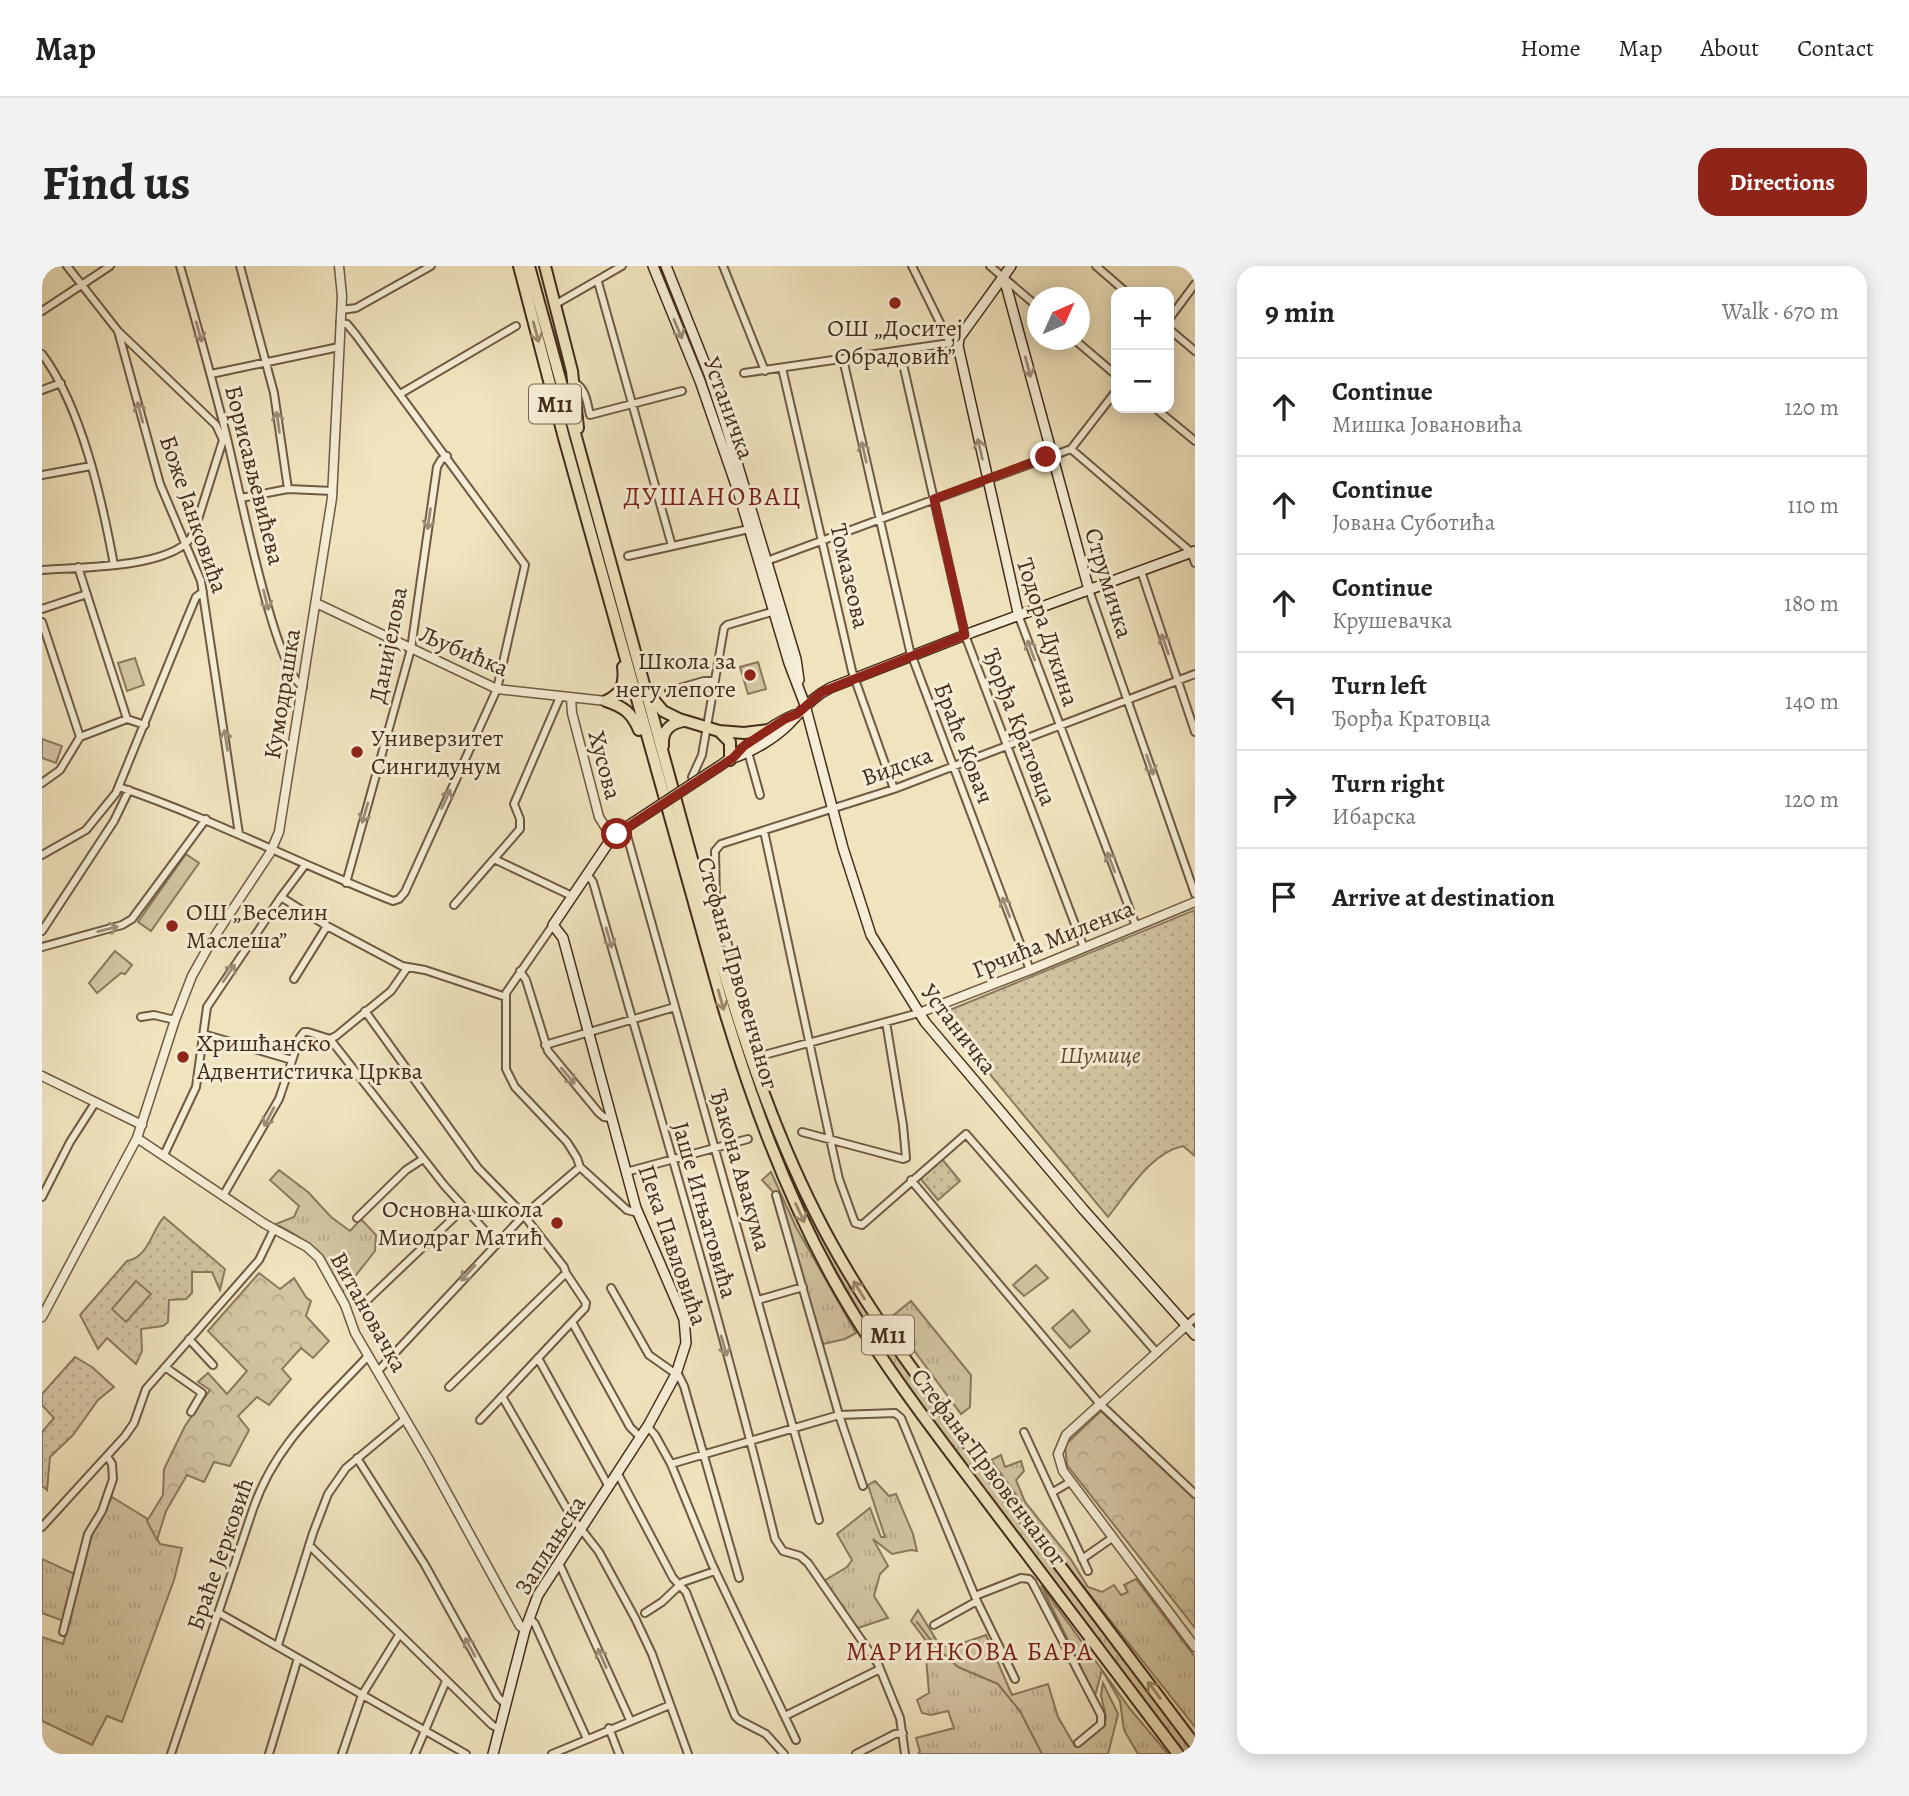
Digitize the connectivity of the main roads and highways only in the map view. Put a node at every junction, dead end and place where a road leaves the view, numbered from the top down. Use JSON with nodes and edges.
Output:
{"nodes":[{"id":1,"x":519,"y":266,"type":"edge"},
{"id":2,"x":529,"y":266,"type":"edge"},
{"id":3,"x":545,"y":266,"type":"edge"},
{"id":4,"x":653,"y":266,"type":"edge"},
{"id":5,"x":666,"y":266,"type":"edge"},
{"id":6,"x":1011,"y":266,"type":"edge"},
{"id":7,"x":1004,"y":278,"type":"junction"},
{"id":8,"x":584,"y":469,"type":"junction"},
{"id":9,"x":1193,"y":552,"type":"edge"},
{"id":10,"x":762,"y":562,"type":"junction"},
{"id":11,"x":1089,"y":590,"type":"junction"},
{"id":12,"x":1018,"y":617,"type":"junction"},
{"id":13,"x":624,"y":654,"type":"junction"},
{"id":14,"x":644,"y":688,"type":"junction"},
{"id":15,"x":805,"y":705,"type":"junction"},
{"id":16,"x":797,"y":714,"type":"junction"},
{"id":17,"x":684,"y":720,"type":"junction"},
{"id":18,"x":769,"y":730,"type":"junction"},
{"id":19,"x":719,"y":731,"type":"junction"},
{"id":20,"x":650,"y":751,"type":"junction"},
{"id":21,"x":731,"y":759,"type":"junction"},
{"id":22,"x":666,"y":766,"type":"junction"},
{"id":23,"x":1195,"y":1335,"type":"edge"},
{"id":24,"x":677,"y":1373,"type":"joint"},
{"id":25,"x":1195,"y":1745,"type":"edge"},
{"id":26,"x":493,"y":1754,"type":"edge"},
{"id":27,"x":1178,"y":1754,"type":"edge"}],
"edges":[{"from":1,"to":13,"type":"highway","number":"M11","one_way":true},
{"from":2,"to":8,"type":"highway","number":"M11"},
{"from":3,"to":8,"type":"highway"},
{"from":4,"to":10,"type":"main road","name":"Устаничка","one_way":true},
{"from":5,"to":10,"type":"main road","name":"Устаничка"},
{"from":6,"to":7,"type":"main road"},
{"from":7,"to":11,"type":"main road","name":"Струмичка","one_way":true},
{"from":12,"to":7,"type":"main road","name":"Тодора Дукина","one_way":true},
{"from":8,"to":14,"type":"highway","number":"M11"},
{"from":9,"to":11,"type":"main road"},
{"from":10,"to":15,"type":"main road","name":"Устаничка"},
{"from":11,"to":12,"type":"main road"},
{"from":12,"to":15,"type":"main road"},
{"from":13,"to":20,"type":"highway","number":"M11"},
{"from":13,"to":20,"type":"highway"},
{"from":14,"to":17,"type":"highway"},
{"from":14,"to":22,"type":"highway","number":"M11"},
{"from":15,"to":16,"type":"main road"},
{"from":15,"to":23,"type":"main road","name":"Устаничка"},
{"from":16,"to":18,"type":"main road"},
{"from":16,"to":21,"type":"main road"},
{"from":17,"to":19,"type":"highway"},
{"from":17,"to":22,"type":"highway"},
{"from":18,"to":19,"type":"highway"},
{"from":18,"to":21,"type":"main road"},
{"from":19,"to":21,"type":"highway"},
{"from":20,"to":27,"type":"highway","name":"Стефана Првовенчаног","number":"M11","one_way":true},
{"from":21,"to":24,"type":"main road","name":"Пека Павловића","bridge":true},
{"from":25,"to":22,"type":"highway","name":"Стефана Првовенчаног","number":"M11","one_way":true},
{"from":24,"to":26,"type":"main road","name":"Заплањска"}]}
